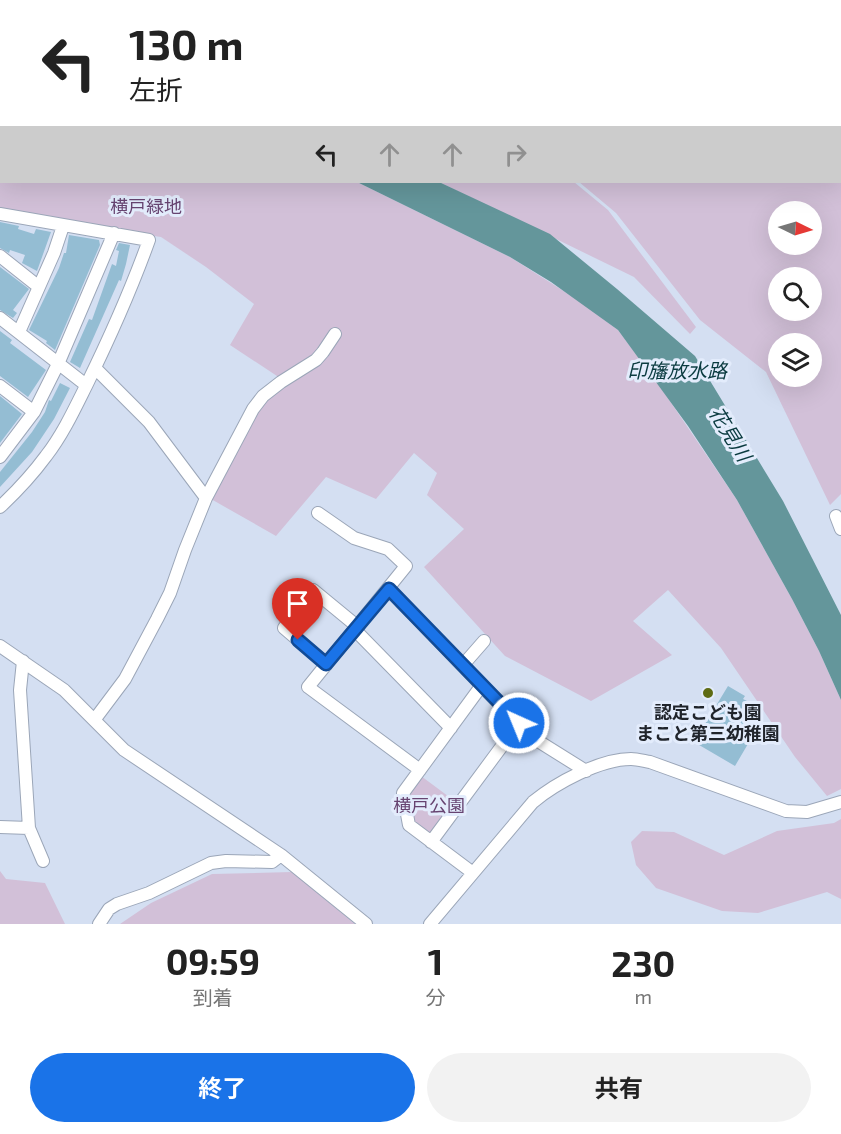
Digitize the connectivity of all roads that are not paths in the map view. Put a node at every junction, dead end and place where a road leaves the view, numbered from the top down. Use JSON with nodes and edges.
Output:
{"nodes":[{"id":1,"x":0,"y":214,"type":"edge"},
{"id":2,"x":63,"y":226,"type":"junction"},
{"id":3,"x":114,"y":233,"type":"junction"},
{"id":4,"x":0,"y":255,"type":"edge"},
{"id":5,"x":39,"y":286,"type":"junction"},
{"id":6,"x":0,"y":318,"type":"edge"},
{"id":7,"x":18,"y":332,"type":"junction"},
{"id":8,"x":334,"y":334,"type":"dead end"},
{"id":9,"x":58,"y":364,"type":"junction"},
{"id":10,"x":95,"y":368,"type":"junction"},
{"id":11,"x":86,"y":385,"type":"junction"},
{"id":12,"x":0,"y":386,"type":"edge"},
{"id":13,"x":34,"y":412,"type":"junction"},
{"id":14,"x":2,"y":452,"type":"edge"},
{"id":15,"x":206,"y":498,"type":"junction"},
{"id":16,"x":0,"y":507,"type":"edge"},
{"id":17,"x":318,"y":513,"type":"dead end"},
{"id":18,"x":836,"y":516,"type":"dead end"},
{"id":19,"x":841,"y":529,"type":"edge"},
{"id":20,"x":389,"y":589,"type":"junction"},
{"id":21,"x":357,"y":628,"type":"junction"},
{"id":22,"x":484,"y":641,"type":"dead end"},
{"id":23,"x":0,"y":646,"type":"edge"},
{"id":24,"x":6,"y":652,"type":"edge"},
{"id":25,"x":23,"y":661,"type":"junction"},
{"id":26,"x":326,"y":664,"type":"junction"},
{"id":27,"x":463,"y":665,"type":"junction"},
{"id":28,"x":482,"y":685,"type":"junction"},
{"id":29,"x":95,"y":719,"type":"junction"},
{"id":30,"x":519,"y":723,"type":"junction"},
{"id":31,"x":451,"y":728,"type":"junction"},
{"id":32,"x":420,"y":770,"type":"junction"},
{"id":33,"x":586,"y":771,"type":"junction"},
{"id":34,"x":836,"y":804,"type":"edge"},
{"id":35,"x":0,"y":827,"type":"edge"},
{"id":36,"x":29,"y":828,"type":"junction"},
{"id":37,"x":431,"y":842,"type":"junction"},
{"id":38,"x":281,"y":855,"type":"junction"},
{"id":39,"x":43,"y":861,"type":"dead end"},
{"id":40,"x":473,"y":873,"type":"junction"},
{"id":41,"x":99,"y":924,"type":"edge"},
{"id":42,"x":366,"y":924,"type":"edge"},
{"id":43,"x":430,"y":924,"type":"edge"}],
"edges":[{"from":1,"to":2,"type":"street"},
{"from":2,"to":3,"type":"street"},
{"from":2,"to":5,"type":"street"},
{"from":3,"to":9,"type":"street"},
{"from":3,"to":10,"type":"street"},
{"from":4,"to":5,"type":"street"},
{"from":5,"to":7,"type":"street"},
{"from":6,"to":7,"type":"street"},
{"from":7,"to":9,"type":"street"},
{"from":8,"to":15,"type":"street"},
{"from":9,"to":11,"type":"street"},
{"from":9,"to":13,"type":"street"},
{"from":10,"to":11,"type":"street"},
{"from":10,"to":15,"type":"street"},
{"from":11,"to":16,"type":"street"},
{"from":12,"to":13,"type":"street"},
{"from":13,"to":14,"type":"street"},
{"from":15,"to":29,"type":"street"},
{"from":17,"to":20,"type":"street"},
{"from":18,"to":19,"type":"street"},
{"from":20,"to":21,"type":"street"},
{"from":20,"to":27,"type":"street"},
{"from":21,"to":26,"type":"street"},
{"from":21,"to":26,"type":"street"},
{"from":21,"to":31,"type":"street"},
{"from":22,"to":27,"type":"street"},
{"from":23,"to":24,"type":"street"},
{"from":24,"to":25,"type":"street"},
{"from":25,"to":29,"type":"street"},
{"from":25,"to":36,"type":"street"},
{"from":26,"to":32,"type":"street"},
{"from":27,"to":28,"type":"street"},
{"from":28,"to":30,"type":"street"},
{"from":28,"to":31,"type":"street"},
{"from":29,"to":38,"type":"street"},
{"from":30,"to":33,"type":"street"},
{"from":30,"to":37,"type":"street"},
{"from":31,"to":32,"type":"street"},
{"from":32,"to":37,"type":"street"},
{"from":33,"to":34,"type":"street"},
{"from":33,"to":40,"type":"street"},
{"from":35,"to":36,"type":"street"},
{"from":36,"to":39,"type":"street"},
{"from":37,"to":40,"type":"street"},
{"from":38,"to":41,"type":"street"},
{"from":38,"to":42,"type":"street"},
{"from":40,"to":43,"type":"street"}]}
